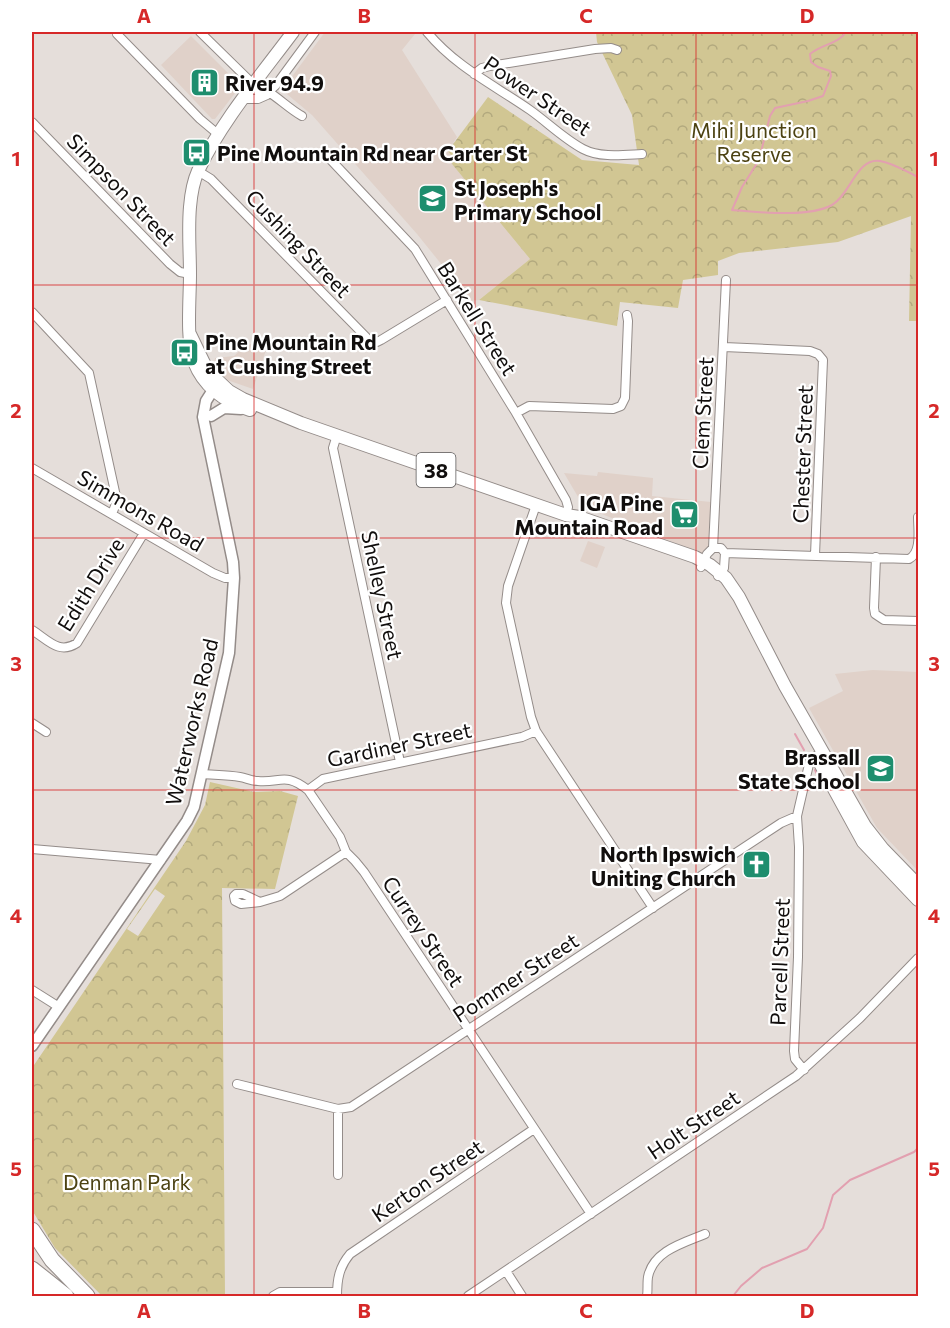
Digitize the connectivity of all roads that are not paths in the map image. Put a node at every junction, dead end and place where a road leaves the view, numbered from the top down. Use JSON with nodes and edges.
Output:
{"nodes":[{"id":1,"x":200,"y":32,"type":"edge"},
{"id":2,"x":293,"y":32,"type":"edge"},
{"id":3,"x":315,"y":32,"type":"edge"},
{"id":4,"x":428,"y":32,"type":"edge"},
{"id":5,"x":117,"y":34,"type":"dead end"},
{"id":6,"x":617,"y":50,"type":"dead end"},
{"id":7,"x":474,"y":74,"type":"junction"},
{"id":8,"x":254,"y":85,"type":"junction"},
{"id":9,"x":268,"y":93,"type":"junction"},
{"id":10,"x":244,"y":99,"type":"junction"},
{"id":11,"x":302,"y":116,"type":"dead end"},
{"id":12,"x":32,"y":122,"type":"edge"},
{"id":13,"x":219,"y":135,"type":"junction"},
{"id":14,"x":642,"y":154,"type":"dead end"},
{"id":15,"x":329,"y":158,"type":"dead end"},
{"id":16,"x":198,"y":171,"type":"junction"},
{"id":17,"x":190,"y":274,"type":"junction"},
{"id":18,"x":726,"y":280,"type":"dead end"},
{"id":19,"x":447,"y":300,"type":"junction"},
{"id":20,"x":32,"y":312,"type":"edge"},
{"id":21,"x":627,"y":315,"type":"dead end"},
{"id":22,"x":724,"y":347,"type":"junction"},
{"id":23,"x":219,"y":389,"type":"junction"},
{"id":24,"x":248,"y":410,"type":"junction"},
{"id":25,"x":516,"y":413,"type":"junction"},
{"id":26,"x":211,"y":416,"type":"junction"},
{"id":27,"x":301,"y":423,"type":"junction"},
{"id":28,"x":207,"y":432,"type":"junction"},
{"id":29,"x":337,"y":435,"type":"junction"},
{"id":30,"x":32,"y":468,"type":"edge"},
{"id":31,"x":536,"y":505,"type":"junction"},
{"id":32,"x":112,"y":514,"type":"junction"},
{"id":33,"x":566,"y":515,"type":"junction"},
{"id":34,"x":918,"y":517,"type":"edge"},
{"id":35,"x":144,"y":533,"type":"junction"},
{"id":36,"x":725,"y":553,"type":"junction"},
{"id":37,"x":815,"y":555,"type":"junction"},
{"id":38,"x":876,"y":557,"type":"junction"},
{"id":39,"x":704,"y":558,"type":"junction"},
{"id":40,"x":719,"y":575,"type":"junction"},
{"id":41,"x":234,"y":578,"type":"junction"},
{"id":42,"x":918,"y":621,"type":"edge"},
{"id":43,"x":32,"y":630,"type":"edge"},
{"id":44,"x":32,"y":723,"type":"edge"},
{"id":45,"x":537,"y":730,"type":"junction"},
{"id":46,"x":46,"y":732,"type":"dead end"},
{"id":47,"x":819,"y":754,"type":"junction"},
{"id":48,"x":400,"y":762,"type":"junction"},
{"id":49,"x":202,"y":774,"type":"junction"},
{"id":50,"x":308,"y":790,"type":"junction"},
{"id":51,"x":798,"y":816,"type":"junction"},
{"id":52,"x":32,"y":849,"type":"edge"},
{"id":53,"x":346,"y":852,"type":"junction"},
{"id":54,"x":161,"y":860,"type":"junction"},
{"id":55,"x":918,"y":885,"type":"edge"},
{"id":56,"x":918,"y":900,"type":"edge"},
{"id":57,"x":260,"y":902,"type":"dead end"},
{"id":58,"x":653,"y":908,"type":"junction"},
{"id":59,"x":918,"y":958,"type":"edge"},
{"id":60,"x":32,"y":990,"type":"edge"},
{"id":61,"x":59,"y":1006,"type":"junction"},
{"id":62,"x":468,"y":1029,"type":"junction"},
{"id":63,"x":32,"y":1046,"type":"edge"},
{"id":64,"x":804,"y":1070,"type":"junction"},
{"id":65,"x":237,"y":1084,"type":"dead end"},
{"id":66,"x":339,"y":1109,"type":"junction"},
{"id":67,"x":534,"y":1129,"type":"junction"},
{"id":68,"x":338,"y":1175,"type":"dead end"},
{"id":69,"x":591,"y":1214,"type":"junction"},
{"id":70,"x":32,"y":1230,"type":"edge"},
{"id":71,"x":705,"y":1234,"type":"dead end"},
{"id":72,"x":32,"y":1269,"type":"edge"},
{"id":73,"x":506,"y":1271,"type":"junction"},
{"id":74,"x":32,"y":1285,"type":"edge"},
{"id":75,"x":337,"y":1294,"type":"edge"},
{"id":76,"x":45,"y":1296,"type":"edge"},
{"id":77,"x":66,"y":1296,"type":"edge"},
{"id":78,"x":87,"y":1296,"type":"edge"},
{"id":79,"x":273,"y":1296,"type":"edge"},
{"id":80,"x":468,"y":1296,"type":"edge"},
{"id":81,"x":522,"y":1296,"type":"edge"},
{"id":82,"x":647,"y":1296,"type":"edge"}],
"edges":[{"from":1,"to":8,"type":"street"},
{"from":2,"to":8,"type":"main road","number":"38"},
{"from":3,"to":9,"type":"street"},
{"from":4,"to":7,"type":"street","name":"Power Street"},
{"from":5,"to":13,"type":"street"},
{"from":6,"to":7,"type":"street"},
{"from":7,"to":14,"type":"street","name":"Power Street"},
{"from":8,"to":9,"type":"street"},
{"from":8,"to":10,"type":"main road","number":"38"},
{"from":9,"to":10,"type":"street"},
{"from":9,"to":11,"type":"street"},
{"from":10,"to":13,"type":"main road","number":"38"},
{"from":12,"to":17,"type":"street","name":"Simpson Street"},
{"from":13,"to":16,"type":"main road","number":"38"},
{"from":15,"to":19,"type":"street","name":"Barkell Street"},
{"from":16,"to":17,"type":"main road","number":"38"},
{"from":16,"to":19,"type":"street","name":"Cushing Street"},
{"from":17,"to":23,"type":"main road","number":"38"},
{"from":18,"to":22,"type":"street","name":"Clem Street"},
{"from":19,"to":25,"type":"street","name":"Barkell Street"},
{"from":20,"to":32,"type":"street"},
{"from":21,"to":25,"type":"street"},
{"from":22,"to":37,"type":"street","name":"Chester Street"},
{"from":22,"to":39,"type":"street","name":"Clem Street"},
{"from":23,"to":24,"type":"main road","number":"38"},
{"from":23,"to":26,"type":"main road","name":"Waterworks Road"},
{"from":23,"to":27,"type":"main road","number":"38"},
{"from":23,"to":28,"type":"main road","name":"Waterworks Road"},
{"from":24,"to":26,"type":"main road"},
{"from":24,"to":27,"type":"main road","number":"38"},
{"from":25,"to":33,"type":"street","name":"Barkell Street"},
{"from":26,"to":28,"type":"main road","name":"Waterworks Road"},
{"from":27,"to":29,"type":"main road","number":"38"},
{"from":28,"to":41,"type":"main road","name":"Waterworks Road"},
{"from":29,"to":31,"type":"main road","number":"38"},
{"from":29,"to":48,"type":"street","name":"Shelley Street"},
{"from":30,"to":32,"type":"street","name":"Simmons Road"},
{"from":31,"to":33,"type":"main road","number":"38"},
{"from":31,"to":45,"type":"street"},
{"from":32,"to":35,"type":"street","name":"Simmons Road"},
{"from":33,"to":39,"type":"main road","number":"38"},
{"from":34,"to":38,"type":"street"},
{"from":35,"to":41,"type":"street","name":"Simmons Road"},
{"from":35,"to":43,"type":"street","name":"Edith Drive"},
{"from":36,"to":37,"type":"street"},
{"from":36,"to":39,"type":"street"},
{"from":36,"to":40,"type":"street"},
{"from":37,"to":38,"type":"street"},
{"from":38,"to":42,"type":"street"},
{"from":39,"to":40,"type":"main road","number":"38"},
{"from":40,"to":47,"type":"main road","number":"38"},
{"from":41,"to":49,"type":"main road","name":"Waterworks Road"},
{"from":44,"to":46,"type":"street"},
{"from":45,"to":48,"type":"street","name":"Gardiner Street"},
{"from":45,"to":58,"type":"street"},
{"from":47,"to":51,"type":"street","name":"Parcell Street"},
{"from":47,"to":55,"type":"main road","number":"38"},
{"from":47,"to":56,"type":"main road","number":"38"},
{"from":48,"to":50,"type":"street","name":"Gardiner Street"},
{"from":49,"to":50,"type":"street","name":"Gardiner Street"},
{"from":49,"to":54,"type":"main road","name":"Waterworks Road"},
{"from":50,"to":53,"type":"street","name":"Currey Street"},
{"from":51,"to":58,"type":"street","name":"Pommer Street"},
{"from":51,"to":64,"type":"street","name":"Parcell Street"},
{"from":52,"to":54,"type":"street"},
{"from":53,"to":57,"type":"street"},
{"from":53,"to":62,"type":"street","name":"Currey Street"},
{"from":54,"to":61,"type":"main road","name":"Waterworks Road"},
{"from":58,"to":62,"type":"street","name":"Pommer Street"},
{"from":59,"to":64,"type":"street","name":"Holt Street"},
{"from":60,"to":61,"type":"street"},
{"from":61,"to":63,"type":"main road","name":"Waterworks Road"},
{"from":62,"to":66,"type":"street","name":"Pommer Street"},
{"from":62,"to":67,"type":"street","name":"Currey Street"},
{"from":64,"to":69,"type":"street","name":"Holt Street"},
{"from":65,"to":66,"type":"street"},
{"from":66,"to":68,"type":"street"},
{"from":67,"to":69,"type":"street","name":"Currey Street"},
{"from":67,"to":75,"type":"street","name":"Kerton Street"},
{"from":69,"to":73,"type":"street","name":"Holt Street"},
{"from":70,"to":78,"type":"highway"},
{"from":71,"to":82,"type":"street"},
{"from":72,"to":77,"type":"highway"},
{"from":73,"to":80,"type":"street","name":"Holt Street"},
{"from":73,"to":81,"type":"street"},
{"from":74,"to":76,"type":"highway"},
{"from":75,"to":79,"type":"street"}]}
